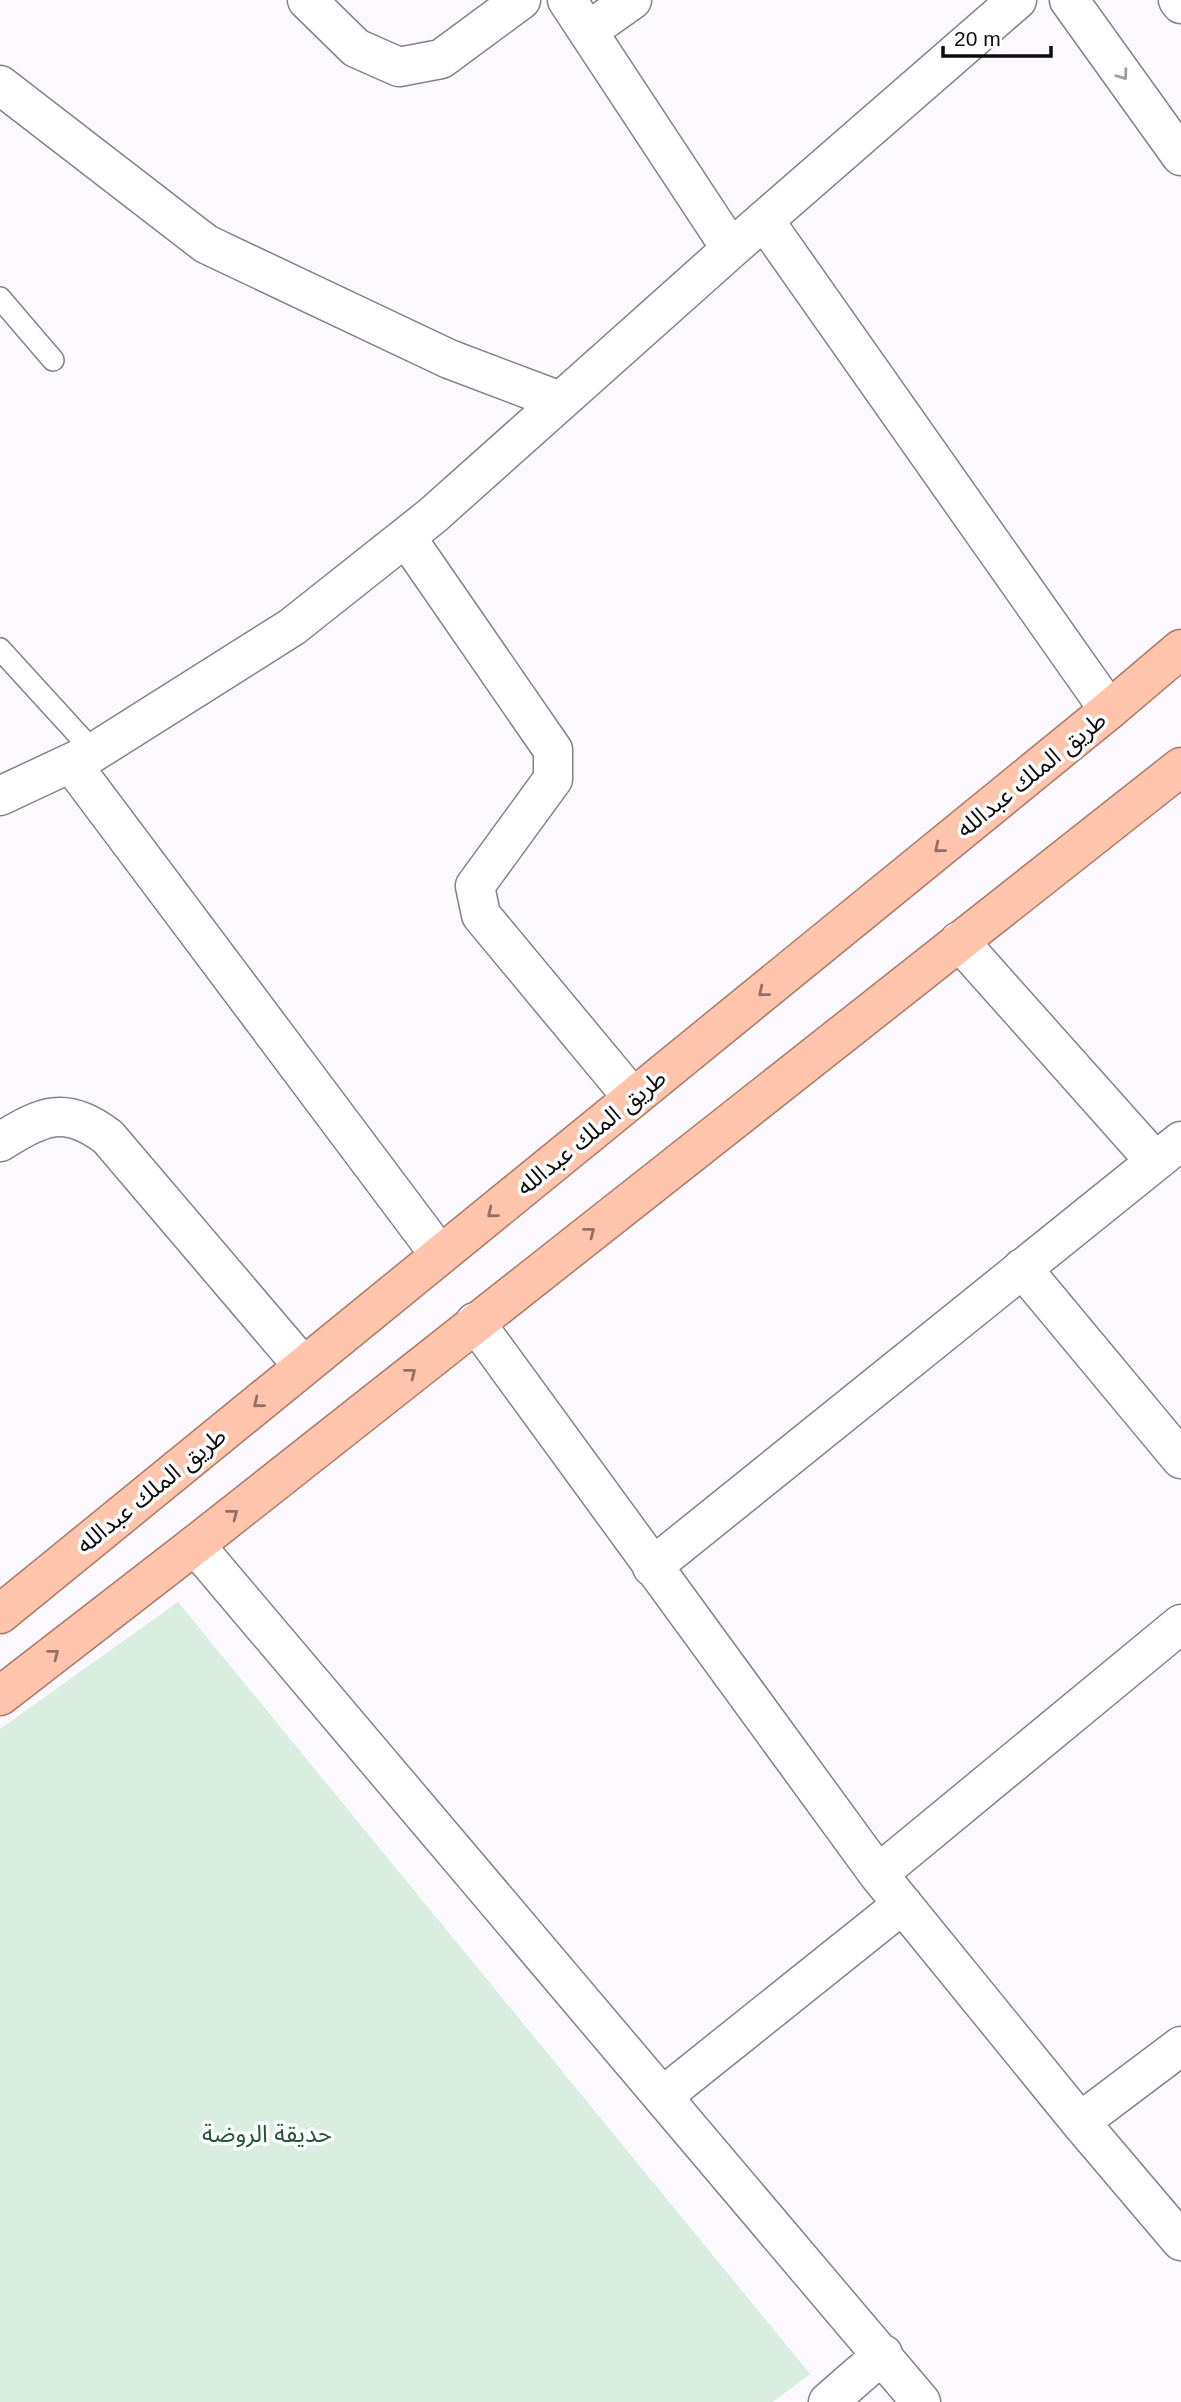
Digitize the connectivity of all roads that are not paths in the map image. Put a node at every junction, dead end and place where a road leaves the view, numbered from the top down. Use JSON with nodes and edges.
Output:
{"nodes":[{"id":1,"x":307,"y":0,"type":"edge"},
{"id":2,"x":521,"y":0,"type":"edge"},
{"id":3,"x":632,"y":0,"type":"edge"},
{"id":4,"x":1017,"y":0,"type":"edge"},
{"id":5,"x":1069,"y":0,"type":"edge"},
{"id":6,"x":577,"y":15,"type":"edge"},
{"id":7,"x":0,"y":85,"type":"edge"},
{"id":8,"x":1181,"y":156,"type":"edge"},
{"id":9,"x":764,"y":220,"type":"junction"},
{"id":10,"x":731,"y":248,"type":"junction"},
{"id":11,"x":0,"y":298,"type":"edge"},
{"id":12,"x":53,"y":360,"type":"dead end"},
{"id":13,"x":560,"y":401,"type":"junction"},
{"id":14,"x":406,"y":537,"type":"junction"},
{"id":15,"x":0,"y":649,"type":"edge"},
{"id":16,"x":1181,"y":649,"type":"edge"},
{"id":17,"x":1109,"y":710,"type":"junction"},
{"id":18,"x":83,"y":757,"type":"junction"},
{"id":19,"x":1181,"y":767,"type":"edge"},
{"id":20,"x":0,"y":796,"type":"edge"},
{"id":21,"x":959,"y":941,"type":"junction"},
{"id":22,"x":633,"y":1098,"type":"junction"},
{"id":23,"x":0,"y":1142,"type":"edge"},
{"id":24,"x":1168,"y":1151,"type":"edge"},
{"id":25,"x":440,"y":1255,"type":"junction"},
{"id":26,"x":1022,"y":1269,"type":"junction"},
{"id":27,"x":475,"y":1322,"type":"junction"},
{"id":28,"x":303,"y":1366,"type":"junction"},
{"id":29,"x":1181,"y":1460,"type":"edge"},
{"id":30,"x":195,"y":1545,"type":"junction"},
{"id":31,"x":652,"y":1567,"type":"junction"},
{"id":32,"x":0,"y":1614,"type":"edge"},
{"id":33,"x":1181,"y":1624,"type":"edge"},
{"id":34,"x":0,"y":1696,"type":"edge"},
{"id":35,"x":878,"y":1874,"type":"junction"},
{"id":36,"x":903,"y":1904,"type":"junction"},
{"id":37,"x":1181,"y":2046,"type":"edge"},
{"id":38,"x":663,"y":2096,"type":"junction"},
{"id":39,"x":1080,"y":2122,"type":"junction"},
{"id":40,"x":1181,"y":2241,"type":"edge"},
{"id":41,"x":883,"y":2354,"type":"junction"},
{"id":42,"x":828,"y":2402,"type":"edge"},
{"id":43,"x":921,"y":2402,"type":"edge"}],
"edges":[{"from":1,"to":2,"type":"street"},
{"from":3,"to":6,"type":"street"},
{"from":4,"to":9,"type":"street"},
{"from":5,"to":8,"type":"street","one_way":true},
{"from":6,"to":10,"type":"street"},
{"from":7,"to":13,"type":"street"},
{"from":9,"to":10,"type":"street"},
{"from":9,"to":17,"type":"street"},
{"from":10,"to":13,"type":"street"},
{"from":11,"to":12,"type":"lane"},
{"from":13,"to":14,"type":"street"},
{"from":14,"to":18,"type":"street"},
{"from":14,"to":22,"type":"street"},
{"from":15,"to":18,"type":"lane"},
{"from":16,"to":17,"type":"highway","name":"طريق الملك عبدالله"},
{"from":17,"to":22,"type":"highway","name":"طريق الملك عبدالله","one_way":true},
{"from":18,"to":20,"type":"street"},
{"from":18,"to":25,"type":"street"},
{"from":19,"to":21,"type":"highway"},
{"from":21,"to":24,"type":"street"},
{"from":27,"to":21,"type":"highway","one_way":true},
{"from":22,"to":25,"type":"highway","name":"طريق الملك عبدالله","one_way":true},
{"from":23,"to":28,"type":"street"},
{"from":24,"to":26,"type":"street"},
{"from":25,"to":28,"type":"highway","name":"طريق الملك عبدالله"},
{"from":26,"to":29,"type":"street"},
{"from":26,"to":31,"type":"street"},
{"from":30,"to":27,"type":"highway","one_way":true},
{"from":27,"to":31,"type":"street"},
{"from":28,"to":32,"type":"highway","name":"طريق الملك عبدالله","one_way":true},
{"from":34,"to":30,"type":"highway","one_way":true},
{"from":30,"to":38,"type":"street"},
{"from":31,"to":35,"type":"street"},
{"from":33,"to":35,"type":"street"},
{"from":35,"to":36,"type":"street"},
{"from":36,"to":38,"type":"street"},
{"from":36,"to":39,"type":"street"},
{"from":37,"to":39,"type":"street"},
{"from":38,"to":41,"type":"street"},
{"from":39,"to":40,"type":"street"},
{"from":41,"to":42,"type":"street"},
{"from":41,"to":43,"type":"street"}]}
